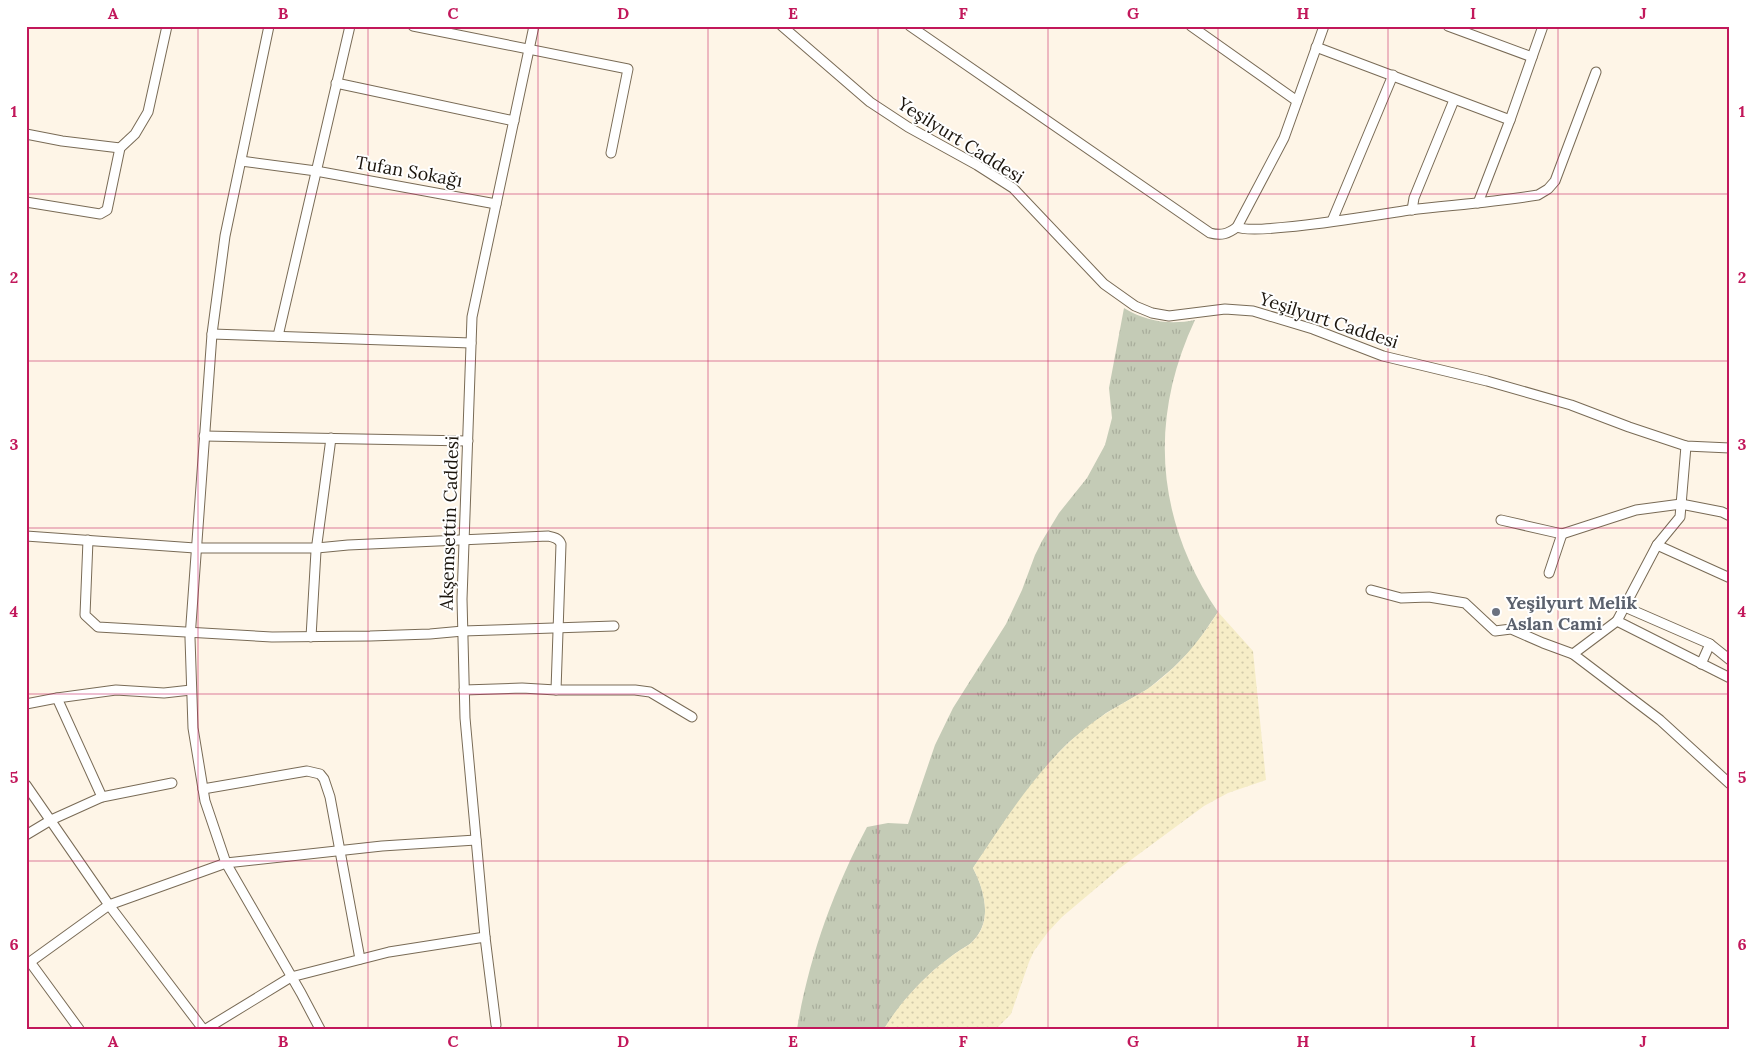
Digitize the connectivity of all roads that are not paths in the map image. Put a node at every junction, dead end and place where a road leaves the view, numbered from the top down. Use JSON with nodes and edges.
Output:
{"nodes":[{"id":1,"x":167,"y":26,"type":"edge"},
{"id":2,"x":269,"y":26,"type":"edge"},
{"id":3,"x":350,"y":26,"type":"edge"},
{"id":4,"x":412,"y":26,"type":"edge"},
{"id":5,"x":534,"y":26,"type":"edge"},
{"id":6,"x":782,"y":26,"type":"edge"},
{"id":7,"x":910,"y":26,"type":"edge"},
{"id":8,"x":1191,"y":26,"type":"edge"},
{"id":9,"x":1324,"y":26,"type":"edge"},
{"id":10,"x":1448,"y":26,"type":"edge"},
{"id":11,"x":1543,"y":26,"type":"edge"},
{"id":12,"x":1316,"y":47,"type":"junction"},
{"id":13,"x":529,"y":50,"type":"junction"},
{"id":14,"x":1532,"y":57,"type":"junction"},
{"id":15,"x":1596,"y":72,"type":"dead end"},
{"id":16,"x":1393,"y":75,"type":"junction"},
{"id":17,"x":336,"y":83,"type":"junction"},
{"id":18,"x":1454,"y":100,"type":"junction"},
{"id":19,"x":1297,"y":101,"type":"junction"},
{"id":20,"x":1510,"y":120,"type":"junction"},
{"id":21,"x":514,"y":121,"type":"junction"},
{"id":22,"x":26,"y":134,"type":"edge"},
{"id":23,"x":120,"y":148,"type":"junction"},
{"id":24,"x":611,"y":152,"type":"dead end"},
{"id":25,"x":241,"y":161,"type":"junction"},
{"id":26,"x":316,"y":170,"type":"junction"},
{"id":27,"x":26,"y":202,"type":"edge"},
{"id":28,"x":1478,"y":203,"type":"junction"},
{"id":29,"x":496,"y":204,"type":"junction"},
{"id":30,"x":1412,"y":210,"type":"junction"},
{"id":31,"x":1332,"y":221,"type":"junction"},
{"id":32,"x":1237,"y":227,"type":"junction"},
{"id":33,"x":212,"y":334,"type":"junction"},
{"id":34,"x":278,"y":336,"type":"junction"},
{"id":35,"x":472,"y":343,"type":"junction"},
{"id":36,"x":204,"y":436,"type":"junction"},
{"id":37,"x":331,"y":438,"type":"junction"},
{"id":38,"x":468,"y":441,"type":"junction"},
{"id":39,"x":1686,"y":446,"type":"junction"},
{"id":40,"x":1730,"y":448,"type":"edge"},
{"id":41,"x":1681,"y":504,"type":"junction"},
{"id":42,"x":1730,"y":516,"type":"edge"},
{"id":43,"x":1501,"y":520,"type":"dead end"},
{"id":44,"x":1562,"y":534,"type":"junction"},
{"id":45,"x":26,"y":536,"type":"edge"},
{"id":46,"x":464,"y":539,"type":"junction"},
{"id":47,"x":88,"y":540,"type":"junction"},
{"id":48,"x":1657,"y":545,"type":"junction"},
{"id":49,"x":195,"y":548,"type":"junction"},
{"id":50,"x":317,"y":548,"type":"junction"},
{"id":51,"x":1549,"y":573,"type":"dead end"},
{"id":52,"x":1730,"y":578,"type":"edge"},
{"id":53,"x":1371,"y":590,"type":"dead end"},
{"id":54,"x":1625,"y":607,"type":"junction"},
{"id":55,"x":1617,"y":621,"type":"junction"},
{"id":56,"x":614,"y":626,"type":"dead end"},
{"id":57,"x":558,"y":628,"type":"junction"},
{"id":58,"x":463,"y":631,"type":"junction"},
{"id":59,"x":190,"y":633,"type":"junction"},
{"id":60,"x":311,"y":637,"type":"junction"},
{"id":61,"x":1710,"y":644,"type":"junction"},
{"id":62,"x":1574,"y":654,"type":"junction"},
{"id":63,"x":1730,"y":660,"type":"edge"},
{"id":64,"x":1701,"y":664,"type":"junction"},
{"id":65,"x":1730,"y":678,"type":"edge"},
{"id":66,"x":191,"y":690,"type":"junction"},
{"id":67,"x":464,"y":690,"type":"junction"},
{"id":68,"x":556,"y":690,"type":"junction"},
{"id":69,"x":57,"y":698,"type":"junction"},
{"id":70,"x":26,"y":704,"type":"edge"},
{"id":71,"x":692,"y":717,"type":"dead end"},
{"id":72,"x":172,"y":783,"type":"dead end"},
{"id":73,"x":1730,"y":784,"type":"edge"},
{"id":74,"x":26,"y":785,"type":"edge"},
{"id":75,"x":203,"y":789,"type":"junction"},
{"id":76,"x":102,"y":797,"type":"junction"},
{"id":77,"x":51,"y":820,"type":"junction"},
{"id":78,"x":26,"y":836,"type":"edge"},
{"id":79,"x":476,"y":840,"type":"junction"},
{"id":80,"x":340,"y":851,"type":"junction"},
{"id":81,"x":226,"y":863,"type":"junction"},
{"id":82,"x":109,"y":905,"type":"junction"},
{"id":83,"x":485,"y":937,"type":"junction"},
{"id":84,"x":28,"y":959,"type":"edge"},
{"id":85,"x":360,"y":959,"type":"junction"},
{"id":86,"x":291,"y":977,"type":"junction"},
{"id":87,"x":496,"y":1025,"type":"dead end"},
{"id":88,"x":79,"y":1029,"type":"edge"},
{"id":89,"x":204,"y":1029,"type":"edge"},
{"id":90,"x":320,"y":1029,"type":"edge"}],
"edges":[{"from":1,"to":23,"type":"street"},
{"from":2,"to":25,"type":"street"},
{"from":3,"to":17,"type":"street"},
{"from":4,"to":13,"type":"street"},
{"from":5,"to":13,"type":"street","name":"Akşemsettin Caddesi"},
{"from":6,"to":39,"type":"street","name":"Yeşilyurt Caddesi"},
{"from":7,"to":32,"type":"street"},
{"from":8,"to":19,"type":"street"},
{"from":9,"to":12,"type":"street"},
{"from":10,"to":14,"type":"street"},
{"from":11,"to":14,"type":"street"},
{"from":12,"to":16,"type":"street"},
{"from":12,"to":19,"type":"street"},
{"from":13,"to":21,"type":"street","name":"Akşemsettin Caddesi"},
{"from":13,"to":24,"type":"street"},
{"from":14,"to":20,"type":"street"},
{"from":15,"to":28,"type":"street"},
{"from":16,"to":18,"type":"street"},
{"from":16,"to":31,"type":"street"},
{"from":17,"to":21,"type":"street"},
{"from":17,"to":26,"type":"street"},
{"from":18,"to":20,"type":"street"},
{"from":18,"to":30,"type":"street"},
{"from":19,"to":32,"type":"street"},
{"from":20,"to":28,"type":"street"},
{"from":21,"to":29,"type":"street","name":"Akşemsettin Caddesi"},
{"from":22,"to":23,"type":"street"},
{"from":23,"to":27,"type":"street"},
{"from":25,"to":26,"type":"street","name":"Tufan Sokağı"},
{"from":25,"to":33,"type":"street"},
{"from":26,"to":29,"type":"street","name":"Tufan Sokağı"},
{"from":26,"to":34,"type":"street"},
{"from":28,"to":30,"type":"street"},
{"from":29,"to":35,"type":"street","name":"Akşemsettin Caddesi"},
{"from":30,"to":31,"type":"street"},
{"from":31,"to":32,"type":"street"},
{"from":33,"to":34,"type":"street"},
{"from":33,"to":36,"type":"street"},
{"from":34,"to":35,"type":"street"},
{"from":35,"to":38,"type":"street","name":"Akşemsettin Caddesi"},
{"from":36,"to":37,"type":"street"},
{"from":36,"to":49,"type":"street"},
{"from":37,"to":38,"type":"street"},
{"from":37,"to":50,"type":"street"},
{"from":38,"to":46,"type":"street","name":"Akşemsettin Caddesi"},
{"from":39,"to":40,"type":"street","name":"Yeşilyurt Caddesi"},
{"from":39,"to":41,"type":"street"},
{"from":41,"to":42,"type":"street"},
{"from":41,"to":44,"type":"street"},
{"from":41,"to":48,"type":"street"},
{"from":43,"to":44,"type":"street"},
{"from":44,"to":51,"type":"street"},
{"from":45,"to":47,"type":"street"},
{"from":46,"to":50,"type":"street"},
{"from":46,"to":57,"type":"street"},
{"from":46,"to":58,"type":"street","name":"Akşemsettin Caddesi"},
{"from":47,"to":49,"type":"street"},
{"from":47,"to":59,"type":"street"},
{"from":48,"to":52,"type":"street"},
{"from":48,"to":54,"type":"street"},
{"from":49,"to":50,"type":"street"},
{"from":49,"to":59,"type":"street"},
{"from":50,"to":60,"type":"street"},
{"from":53,"to":62,"type":"street"},
{"from":54,"to":55,"type":"street"},
{"from":54,"to":61,"type":"street"},
{"from":55,"to":62,"type":"street"},
{"from":55,"to":64,"type":"street"},
{"from":56,"to":57,"type":"street"},
{"from":57,"to":58,"type":"street"},
{"from":57,"to":68,"type":"street"},
{"from":58,"to":60,"type":"street"},
{"from":58,"to":67,"type":"street","name":"Akşemsettin Caddesi"},
{"from":59,"to":60,"type":"street"},
{"from":59,"to":66,"type":"street"},
{"from":61,"to":63,"type":"street"},
{"from":61,"to":64,"type":"street"},
{"from":62,"to":73,"type":"street"},
{"from":64,"to":65,"type":"street"},
{"from":66,"to":69,"type":"street"},
{"from":66,"to":75,"type":"street"},
{"from":67,"to":68,"type":"street"},
{"from":67,"to":79,"type":"street","name":"Akşemsettin Caddesi"},
{"from":68,"to":71,"type":"street"},
{"from":69,"to":70,"type":"street"},
{"from":69,"to":76,"type":"street"},
{"from":72,"to":76,"type":"street"},
{"from":74,"to":77,"type":"street"},
{"from":75,"to":80,"type":"street"},
{"from":75,"to":81,"type":"street"},
{"from":76,"to":77,"type":"street"},
{"from":77,"to":78,"type":"street"},
{"from":77,"to":82,"type":"street"},
{"from":79,"to":80,"type":"street"},
{"from":79,"to":83,"type":"street","name":"Akşemsettin Caddesi"},
{"from":80,"to":81,"type":"street"},
{"from":80,"to":85,"type":"street"},
{"from":81,"to":82,"type":"street"},
{"from":81,"to":86,"type":"street"},
{"from":82,"to":84,"type":"street"},
{"from":82,"to":89,"type":"street"},
{"from":83,"to":85,"type":"street"},
{"from":83,"to":87,"type":"street","name":"Akşemsettin Caddesi"},
{"from":84,"to":88,"type":"street"},
{"from":85,"to":86,"type":"street"},
{"from":86,"to":89,"type":"street"},
{"from":86,"to":90,"type":"street"}]}
